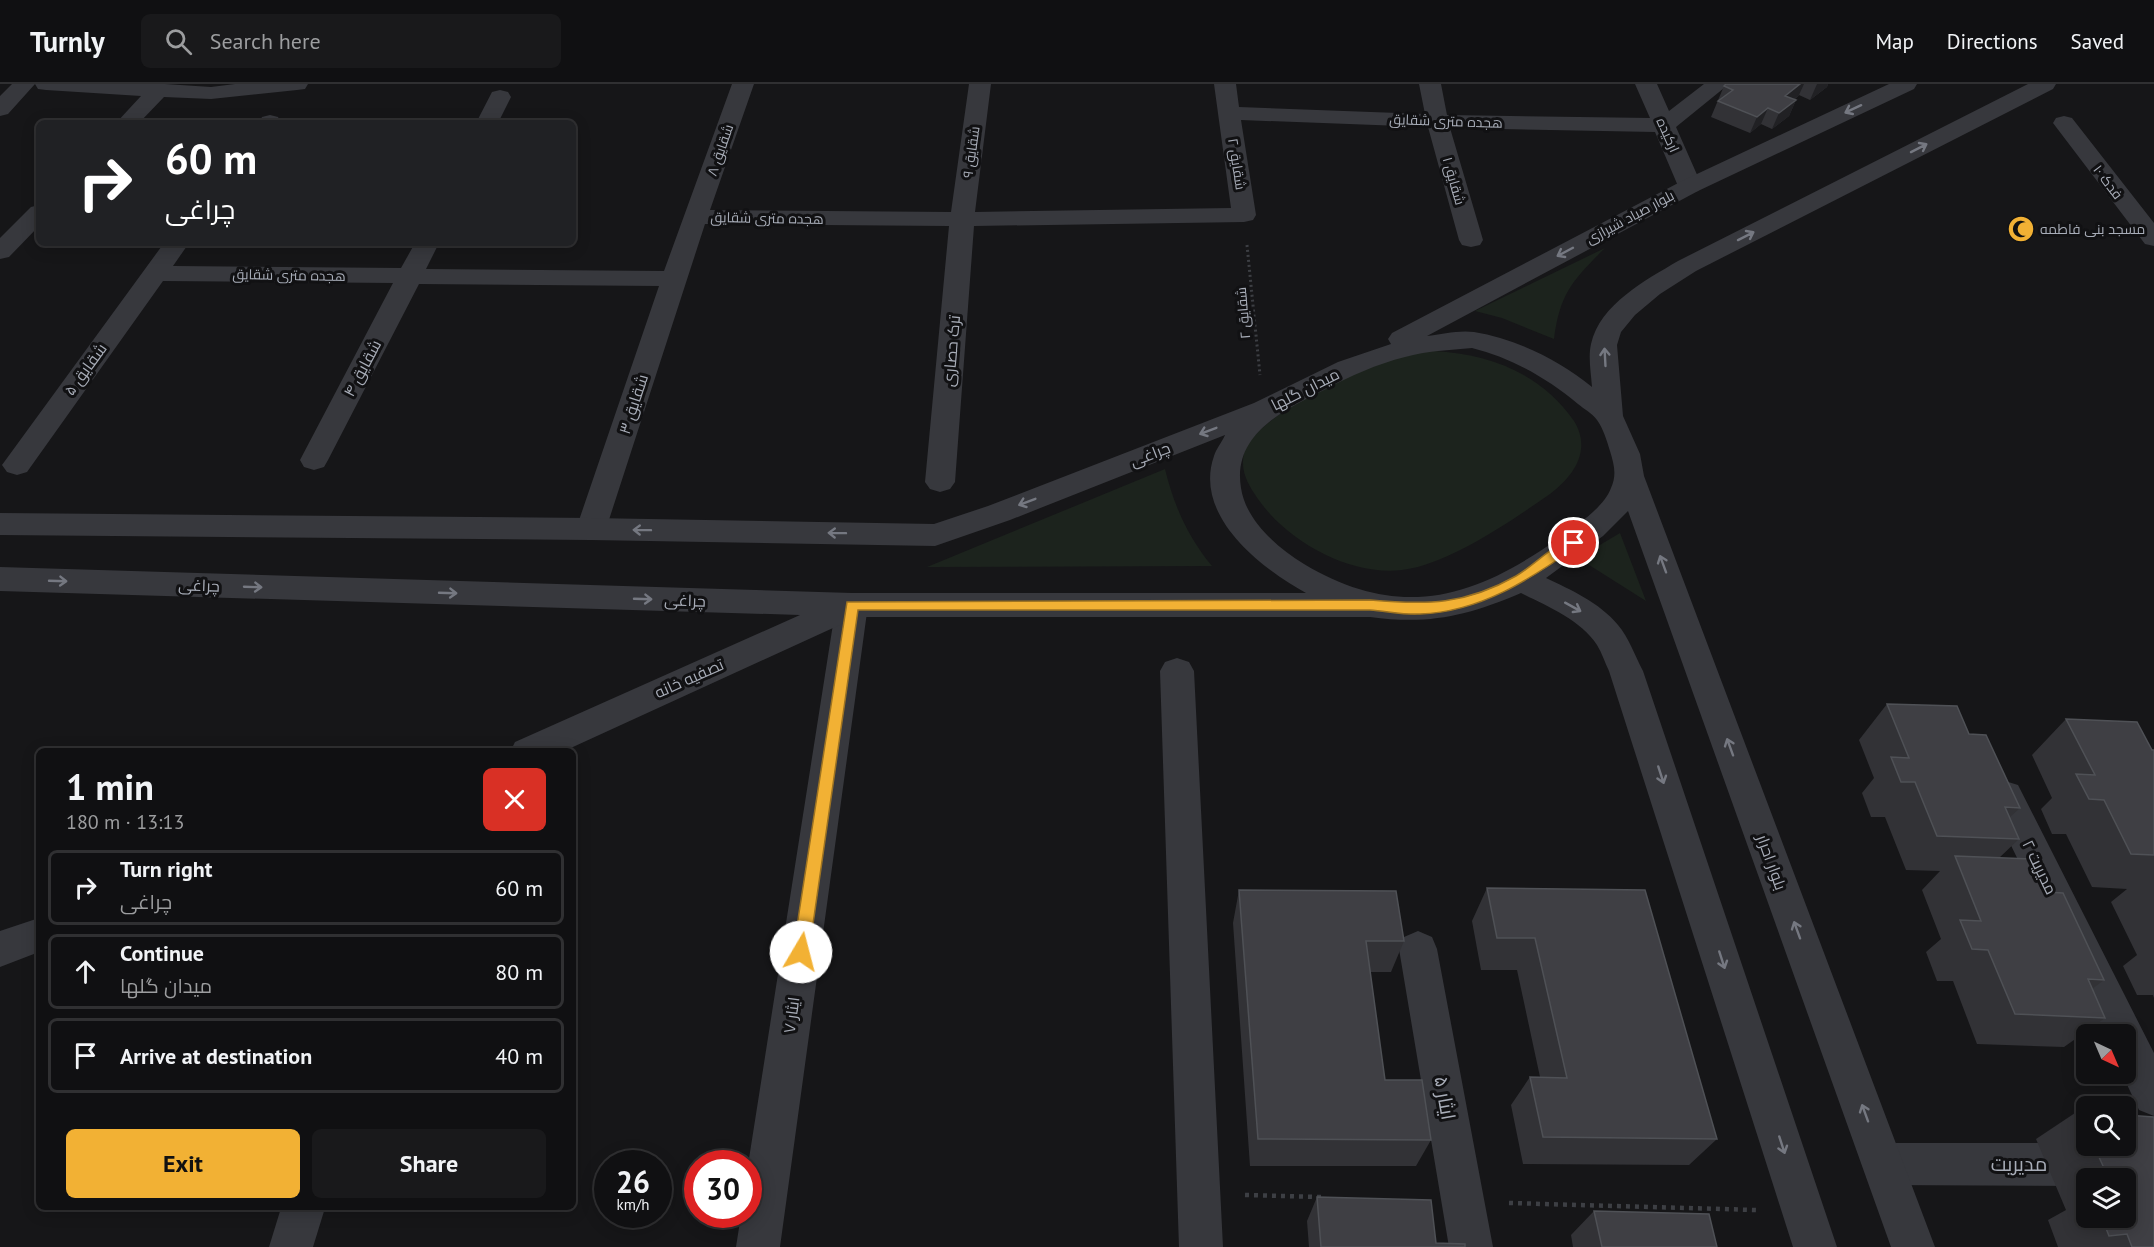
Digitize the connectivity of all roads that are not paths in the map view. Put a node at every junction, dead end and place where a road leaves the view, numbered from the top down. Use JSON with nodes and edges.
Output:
{"nodes":[{"id":1,"x":24,"y":84,"type":"edge"},
{"id":2,"x":46,"y":84,"type":"edge"},
{"id":3,"x":297,"y":84,"type":"edge"},
{"id":4,"x":743,"y":84,"type":"edge"},
{"id":5,"x":980,"y":84,"type":"edge"},
{"id":6,"x":1225,"y":84,"type":"edge"},
{"id":7,"x":1430,"y":84,"type":"edge"},
{"id":8,"x":1646,"y":84,"type":"edge"},
{"id":9,"x":1718,"y":84,"type":"edge"},
{"id":10,"x":1906,"y":84,"type":"edge"},
{"id":11,"x":2045,"y":84,"type":"edge"},
{"id":12,"x":159,"y":90,"type":"junction"},
{"id":13,"x":500,"y":98,"type":"dead end"},
{"id":14,"x":0,"y":109,"type":"edge"},
{"id":15,"x":1229,"y":112,"type":"junction"},
{"id":16,"x":130,"y":120,"type":"edge"},
{"id":17,"x":489,"y":120,"type":"edge"},
{"id":18,"x":1437,"y":121,"type":"junction"},
{"id":19,"x":2064,"y":123,"type":"dead end"},
{"id":20,"x":1664,"y":125,"type":"junction"},
{"id":21,"x":1690,"y":186,"type":"junction"},
{"id":22,"x":36,"y":215,"type":"edge"},
{"id":23,"x":1244,"y":215,"type":"joint"},
{"id":24,"x":696,"y":217,"type":"junction"},
{"id":25,"x":962,"y":219,"type":"junction"},
{"id":26,"x":2154,"y":239,"type":"edge"},
{"id":27,"x":1471,"y":240,"type":"dead end"},
{"id":28,"x":175,"y":246,"type":"edge"},
{"id":29,"x":426,"y":246,"type":"edge"},
{"id":30,"x":0,"y":252,"type":"edge"},
{"id":31,"x":154,"y":273,"type":"junction"},
{"id":32,"x":411,"y":276,"type":"junction"},
{"id":33,"x":674,"y":279,"type":"junction"},
{"id":34,"x":1360,"y":361,"type":"junction"},
{"id":35,"x":1263,"y":410,"type":"junction"},
{"id":36,"x":1609,"y":415,"type":"junction"},
{"id":37,"x":314,"y":460,"type":"dead end"},
{"id":38,"x":17,"y":465,"type":"dead end"},
{"id":39,"x":1629,"y":477,"type":"junction"},
{"id":40,"x":940,"y":482,"type":"dead end"},
{"id":41,"x":0,"y":524,"type":"edge"},
{"id":42,"x":591,"y":529,"type":"junction"},
{"id":43,"x":0,"y":579,"type":"edge"},
{"id":44,"x":1521,"y":579,"type":"junction"},
{"id":45,"x":852,"y":605,"type":"junction"},
{"id":46,"x":1370,"y":605,"type":"junction"},
{"id":47,"x":1177,"y":671,"type":"dead end"},
{"id":48,"x":536,"y":748,"type":"edge"},
{"id":49,"x":2005,"y":796,"type":"edge"},
{"id":50,"x":36,"y":936,"type":"edge"},
{"id":51,"x":0,"y":949,"type":"edge"},
{"id":52,"x":1418,"y":949,"type":"dead end"},
{"id":53,"x":2119,"y":1024,"type":"edge"},
{"id":54,"x":2136,"y":1059,"type":"edge"},
{"id":55,"x":2154,"y":1096,"type":"edge"},
{"id":56,"x":1883,"y":1164,"type":"junction"},
{"id":57,"x":2154,"y":1165,"type":"edge"},
{"id":58,"x":302,"y":1210,"type":"edge"},
{"id":59,"x":291,"y":1247,"type":"edge"},
{"id":60,"x":758,"y":1247,"type":"edge"},
{"id":61,"x":1201,"y":1247,"type":"edge"},
{"id":62,"x":1471,"y":1247,"type":"edge"},
{"id":63,"x":1815,"y":1247,"type":"edge"},
{"id":64,"x":1913,"y":1247,"type":"edge"}],
"edges":[{"from":1,"to":14,"type":"street"},
{"from":2,"to":12,"type":"street"},
{"from":3,"to":12,"type":"street"},
{"from":4,"to":24,"type":"street","name":"شقایق ۸"},
{"from":5,"to":25,"type":"street","name":"شقایق ۹"},
{"from":6,"to":15,"type":"street","name":"۲ شقایق"},
{"from":7,"to":18,"type":"street","name":"شقایق ۱"},
{"from":8,"to":20,"type":"street","name":"ارکیده"},
{"from":9,"to":20,"type":"street"},
{"from":10,"to":21,"type":"street","name":"بلوار صیاد شیرازی","one_way":true},
{"from":36,"to":11,"type":"street","one_way":true},
{"from":12,"to":16,"type":"street"},
{"from":13,"to":17,"type":"street"},
{"from":15,"to":18,"type":"street","name":"هجده متری شقایق"},
{"from":15,"to":23,"type":"street","name":"۲ شقایق"},
{"from":18,"to":20,"type":"street","name":"هجده متری شقایق"},
{"from":18,"to":27,"type":"street","name":"شقایق ۱"},
{"from":19,"to":26,"type":"street","name":"فدک ۱۰"},
{"from":20,"to":21,"type":"street","name":"ارکیده"},
{"from":21,"to":34,"type":"street","name":"بلوار صیاد شیرازی","one_way":true},
{"from":22,"to":30,"type":"street"},
{"from":23,"to":25,"type":"street","name":"هجده متری شقایق"},
{"from":24,"to":25,"type":"street","name":"هجده متری شقایق"},
{"from":24,"to":33,"type":"street","name":"هجده متری شقایق"},
{"from":25,"to":40,"type":"street","name":"ترک حصاری"},
{"from":28,"to":31,"type":"street","name":"شقایق ۵"},
{"from":29,"to":32,"type":"street","name":"شقایق ۴"},
{"from":31,"to":32,"type":"street","name":"هجده متری شقایق"},
{"from":31,"to":38,"type":"street","name":"شقایق ۵"},
{"from":32,"to":33,"type":"street","name":"هجده متری شقایق"},
{"from":32,"to":37,"type":"street","name":"شقایق ۴"},
{"from":33,"to":42,"type":"street","name":"شقایق ۳"},
{"from":34,"to":35,"type":"street","name":"میدان گلها"},
{"from":34,"to":36,"type":"street","name":"میدان گلها"},
{"from":35,"to":42,"type":"street","name":"چراغی","one_way":true},
{"from":35,"to":46,"type":"street","name":"میدان گلها"},
{"from":36,"to":39,"type":"street","name":"میدان گلها"},
{"from":39,"to":44,"type":"street","name":"میدان گلها"},
{"from":56,"to":39,"type":"street","name":"بلوار احرار","one_way":true},
{"from":41,"to":42,"type":"street","name":"چراغی"},
{"from":43,"to":45,"type":"street","name":"چراغی","one_way":true},
{"from":44,"to":46,"type":"street","name":"میدان گلها"},
{"from":44,"to":63,"type":"street","one_way":true},
{"from":45,"to":46,"type":"street","name":"چراغی"},
{"from":45,"to":48,"type":"street","name":"تصفیه خانه"},
{"from":45,"to":60,"type":"street","name":"ایثار ۷"},
{"from":47,"to":61,"type":"street"},
{"from":49,"to":53,"type":"street","name":"مدیریت ۲"},
{"from":50,"to":51,"type":"street"},
{"from":52,"to":62,"type":"street","name":"ایثار ۵"},
{"from":54,"to":55,"type":"street","name":"مدیریت ۲"},
{"from":56,"to":57,"type":"street","name":"مدیریت"},
{"from":56,"to":64,"type":"street","name":"بلوار احرار"},
{"from":58,"to":59,"type":"street"}]}
